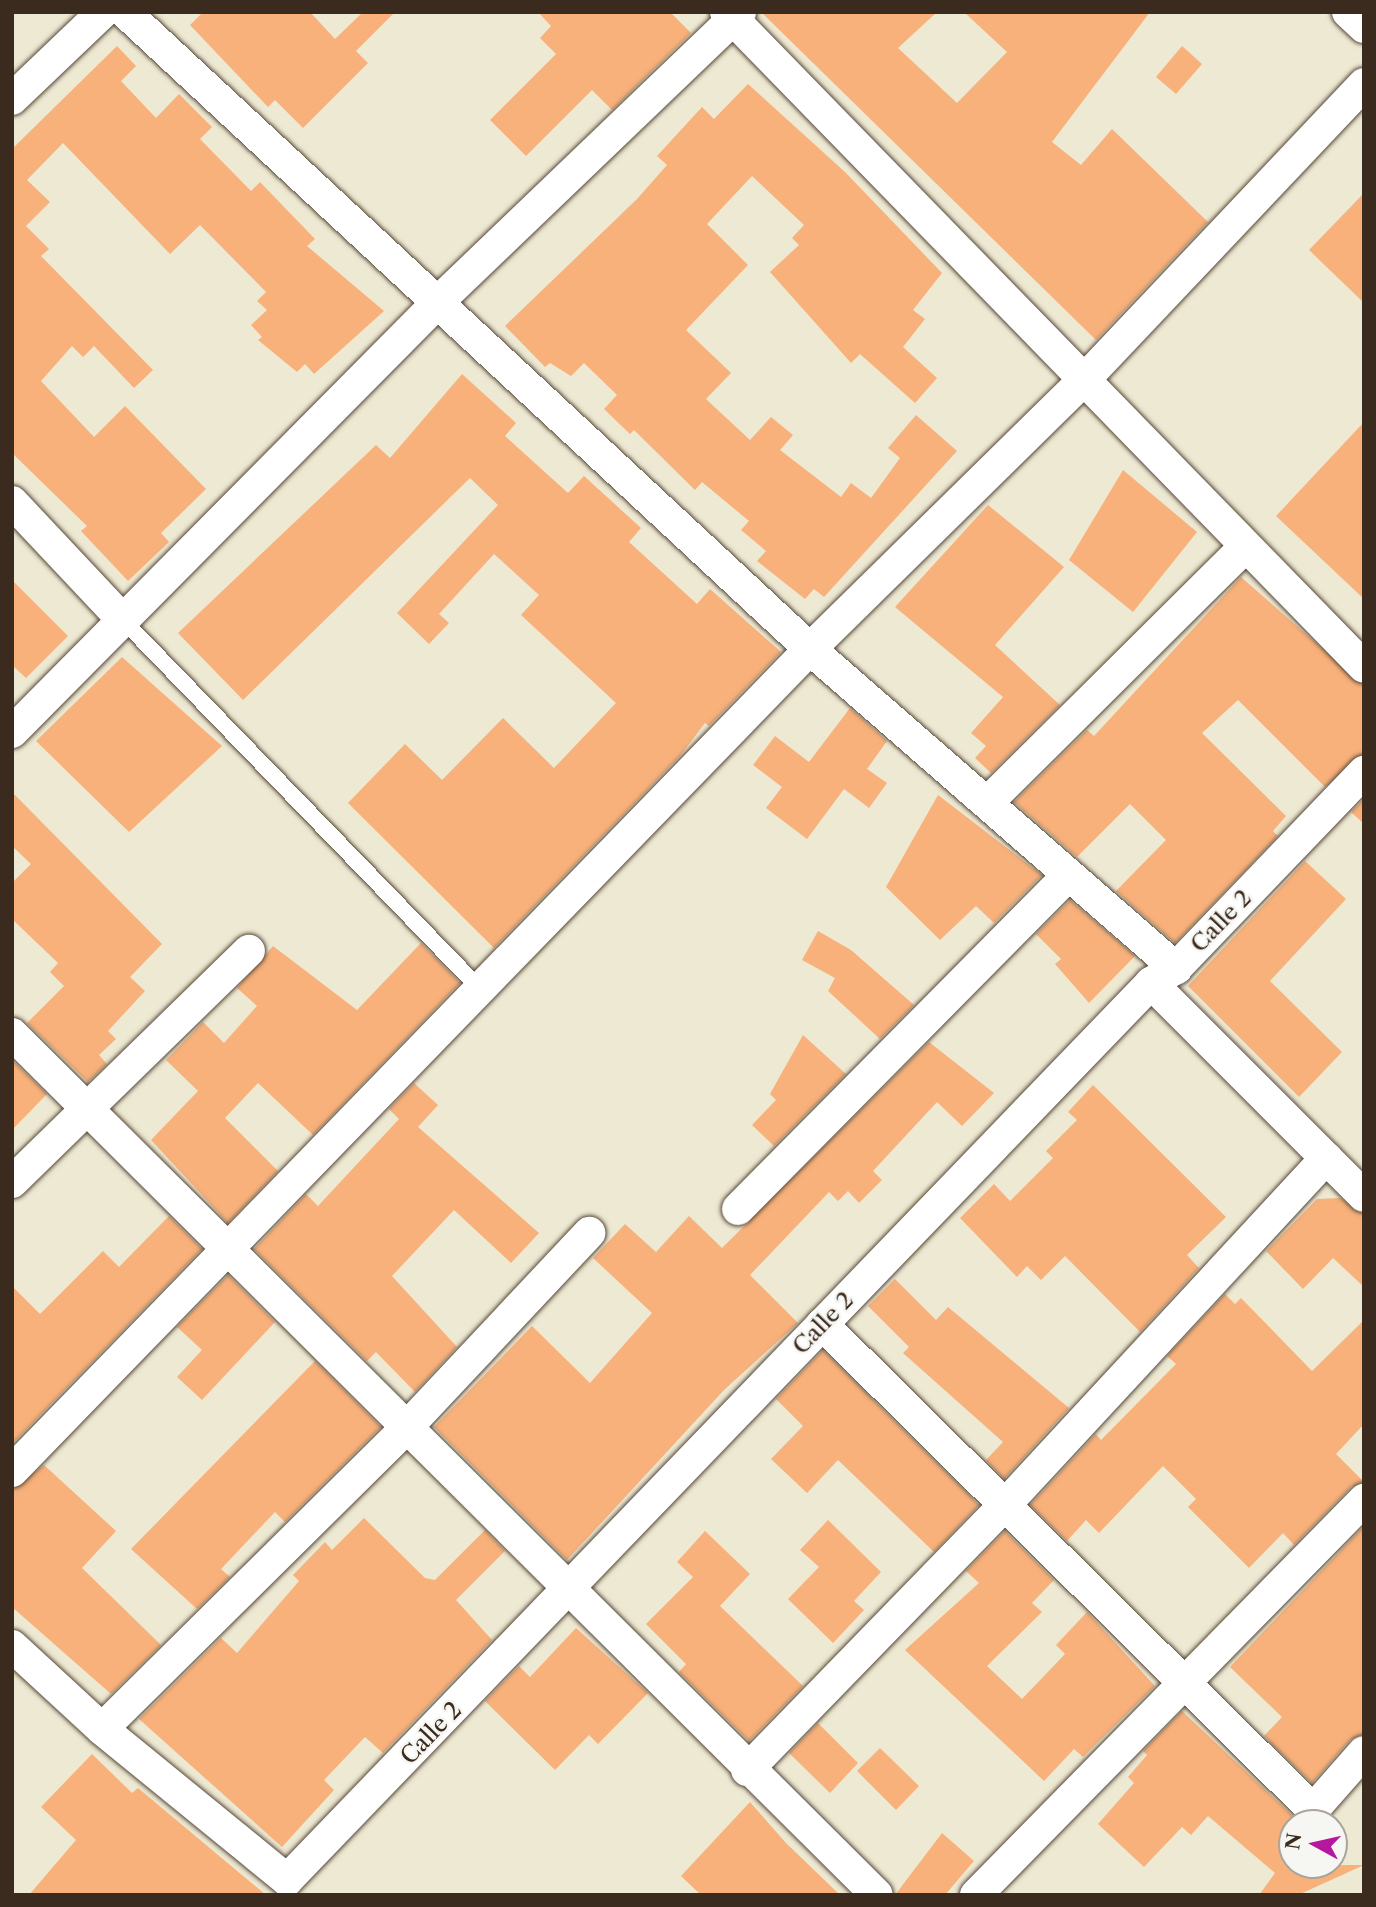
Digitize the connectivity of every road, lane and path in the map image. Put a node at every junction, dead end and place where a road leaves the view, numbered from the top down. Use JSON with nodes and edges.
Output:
{"nodes":[{"id":1,"x":103,"y":12,"type":"edge"},
{"id":2,"x":125,"y":12,"type":"edge"},
{"id":3,"x":1348,"y":12,"type":"edge"},
{"id":4,"x":733,"y":15,"type":"edge"},
{"id":5,"x":1364,"y":27,"type":"edge"},
{"id":6,"x":1364,"y":84,"type":"edge"},
{"id":7,"x":12,"y":99,"type":"edge"},
{"id":8,"x":437,"y":303,"type":"junction"},
{"id":9,"x":1085,"y":379,"type":"junction"},
{"id":10,"x":12,"y":502,"type":"edge"},
{"id":11,"x":1243,"y":549,"type":"junction"},
{"id":12,"x":121,"y":618,"type":"junction"},
{"id":13,"x":810,"y":649,"type":"junction"},
{"id":14,"x":1364,"y":667,"type":"edge"},
{"id":15,"x":12,"y":732,"type":"edge"},
{"id":16,"x":1364,"y":772,"type":"edge"},
{"id":17,"x":987,"y":803,"type":"junction"},
{"id":18,"x":1067,"y":876,"type":"junction"},
{"id":19,"x":249,"y":951,"type":"dead end"},
{"id":20,"x":1163,"y":975,"type":"junction"},
{"id":21,"x":480,"y":989,"type":"junction"},
{"id":22,"x":12,"y":1034,"type":"edge"},
{"id":23,"x":88,"y":1109,"type":"junction"},
{"id":24,"x":1326,"y":1158,"type":"junction"},
{"id":25,"x":12,"y":1182,"type":"edge"},
{"id":26,"x":1364,"y":1196,"type":"edge"},
{"id":27,"x":738,"y":1209,"type":"dead end"},
{"id":28,"x":589,"y":1233,"type":"dead end"},
{"id":29,"x":229,"y":1249,"type":"junction"},
{"id":30,"x":822,"y":1324,"type":"junction"},
{"id":31,"x":408,"y":1426,"type":"junction"},
{"id":32,"x":12,"y":1471,"type":"edge"},
{"id":33,"x":1364,"y":1500,"type":"edge"},
{"id":34,"x":1006,"y":1505,"type":"junction"},
{"id":35,"x":572,"y":1589,"type":"junction"},
{"id":36,"x":12,"y":1646,"type":"edge"},
{"id":37,"x":1187,"y":1685,"type":"junction"},
{"id":38,"x":102,"y":1730,"type":"junction"},
{"id":39,"x":1364,"y":1752,"type":"edge"},
{"id":40,"x":747,"y":1770,"type":"junction"},
{"id":41,"x":877,"y":1895,"type":"edge"},
{"id":42,"x":976,"y":1895,"type":"edge"}],
"edges":[{"from":1,"to":7,"type":"street"},
{"from":2,"to":8,"type":"street"},
{"from":3,"to":5,"type":"street"},
{"from":4,"to":8,"type":"street"},
{"from":4,"to":9,"type":"street"},
{"from":6,"to":9,"type":"street"},
{"from":8,"to":12,"type":"street"},
{"from":8,"to":13,"type":"street"},
{"from":9,"to":11,"type":"street"},
{"from":9,"to":13,"type":"street"},
{"from":10,"to":12,"type":"street"},
{"from":11,"to":14,"type":"street"},
{"from":11,"to":17,"type":"street"},
{"from":12,"to":15,"type":"street"},
{"from":12,"to":21,"type":"lane"},
{"from":13,"to":17,"type":"street"},
{"from":13,"to":21,"type":"street"},
{"from":16,"to":20,"type":"street","name":"Calle 2"},
{"from":17,"to":18,"type":"street"},
{"from":18,"to":20,"type":"street"},
{"from":18,"to":27,"type":"street"},
{"from":19,"to":23,"type":"street"},
{"from":20,"to":24,"type":"street"},
{"from":20,"to":30,"type":"street","name":"Calle 2"},
{"from":21,"to":29,"type":"street"},
{"from":22,"to":23,"type":"street"},
{"from":23,"to":25,"type":"street"},
{"from":23,"to":29,"type":"street"},
{"from":24,"to":26,"type":"street"},
{"from":24,"to":34,"type":"street"},
{"from":28,"to":31,"type":"street"},
{"from":29,"to":31,"type":"street"},
{"from":29,"to":32,"type":"street"},
{"from":30,"to":34,"type":"street"},
{"from":30,"to":35,"type":"street","name":"Calle 2"},
{"from":31,"to":35,"type":"street"},
{"from":31,"to":38,"type":"street"},
{"from":33,"to":37,"type":"street"},
{"from":34,"to":37,"type":"street"},
{"from":34,"to":40,"type":"street"},
{"from":35,"to":38,"type":"street","name":"Calle 2"},
{"from":35,"to":40,"type":"street"},
{"from":36,"to":38,"type":"street"},
{"from":37,"to":39,"type":"street"},
{"from":37,"to":42,"type":"street"},
{"from":40,"to":41,"type":"street"}]}
